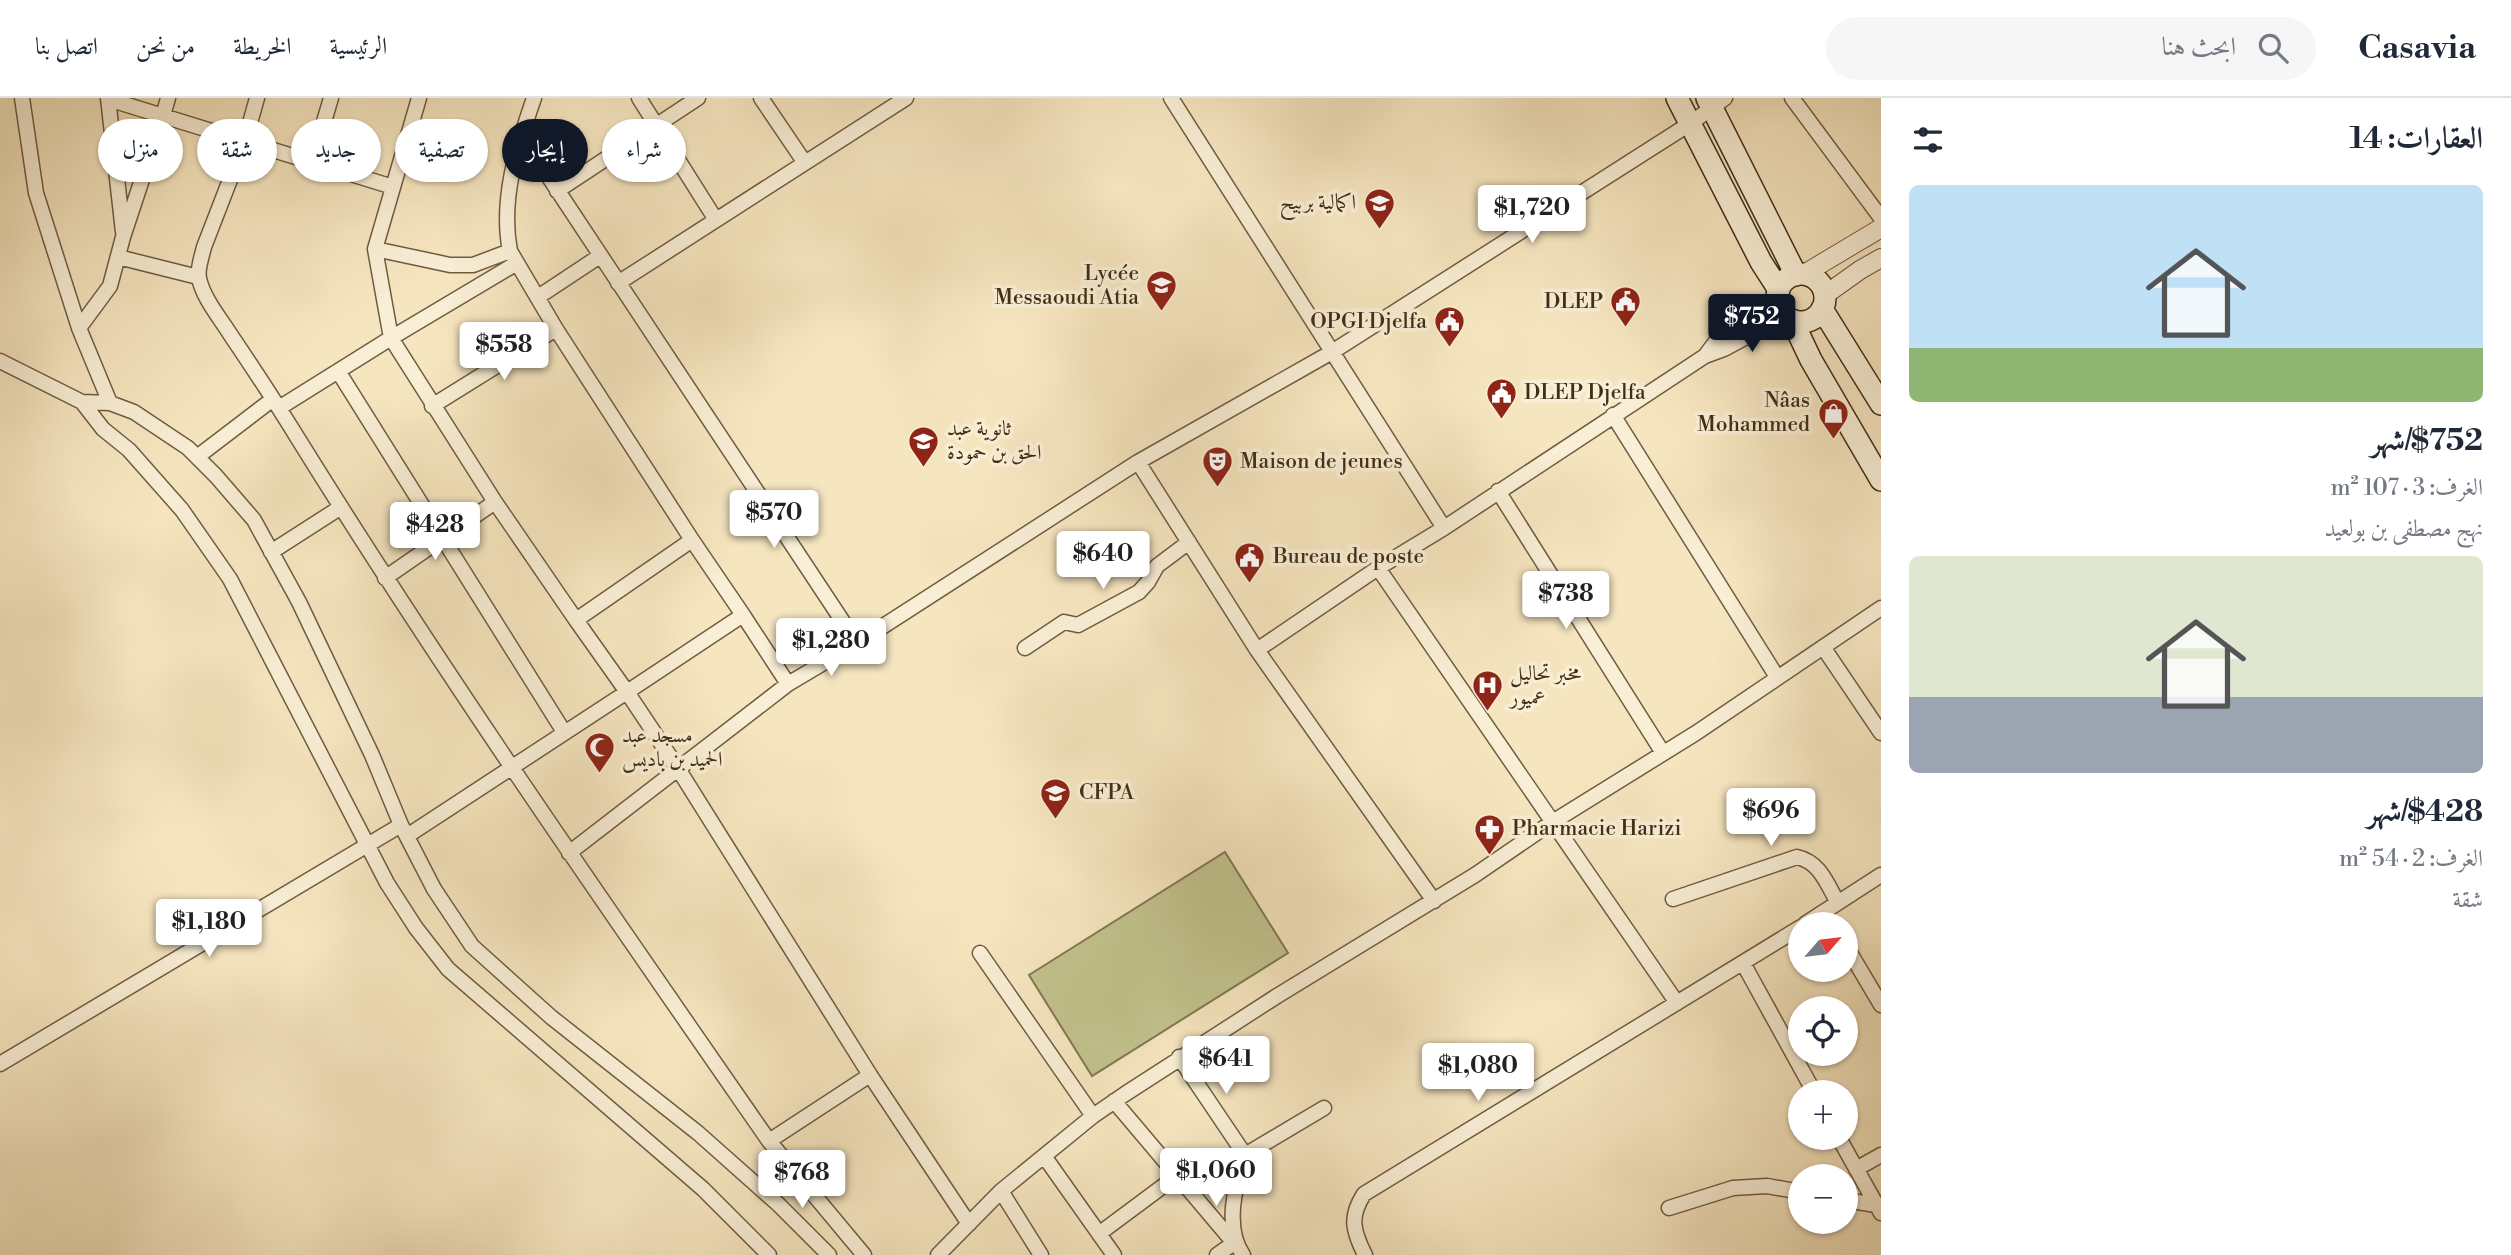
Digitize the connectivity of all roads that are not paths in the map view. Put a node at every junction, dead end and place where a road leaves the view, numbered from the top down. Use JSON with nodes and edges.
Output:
{"nodes":[{"id":1,"x":22,"y":98,"type":"edge"},
{"id":2,"x":108,"y":98,"type":"edge"},
{"id":3,"x":168,"y":98,"type":"edge"},
{"id":4,"x":257,"y":98,"type":"edge"},
{"id":5,"x":331,"y":98,"type":"edge"},
{"id":6,"x":419,"y":98,"type":"edge"},
{"id":7,"x":534,"y":98,"type":"edge"},
{"id":8,"x":639,"y":98,"type":"edge"},
{"id":9,"x":698,"y":98,"type":"edge"},
{"id":10,"x":906,"y":98,"type":"edge"},
{"id":11,"x":1171,"y":98,"type":"edge"},
{"id":12,"x":1677,"y":98,"type":"edge"},
{"id":13,"x":1792,"y":98,"type":"edge"},
{"id":14,"x":762,"y":99,"type":"edge"},
{"id":15,"x":1715,"y":101,"type":"edge"},
{"id":16,"x":163,"y":116,"type":"junction"},
{"id":17,"x":251,"y":119,"type":"edge"},
{"id":18,"x":325,"y":119,"type":"edge"},
{"id":19,"x":527,"y":119,"type":"edge"},
{"id":20,"x":653,"y":119,"type":"edge"},
{"id":21,"x":666,"y":119,"type":"edge"},
{"id":22,"x":1690,"y":122,"type":"junction"},
{"id":23,"x":197,"y":126,"type":"edge"},
{"id":24,"x":602,"y":161,"type":"edge"},
{"id":25,"x":805,"y":163,"type":"junction"},
{"id":26,"x":686,"y":172,"type":"edge"},
{"id":27,"x":229,"y":182,"type":"edge"},
{"id":28,"x":377,"y":182,"type":"edge"},
{"id":29,"x":511,"y":182,"type":"edge"},
{"id":30,"x":551,"y":182,"type":"edge"},
{"id":31,"x":393,"y":187,"type":"junction"},
{"id":32,"x":557,"y":191,"type":"junction"},
{"id":33,"x":1881,"y":218,"type":"edge"},
{"id":34,"x":716,"y":220,"type":"junction"},
{"id":35,"x":1881,"y":229,"type":"edge"},
{"id":36,"x":123,"y":237,"type":"junction"},
{"id":37,"x":375,"y":249,"type":"junction"},
{"id":38,"x":600,"y":256,"type":"junction"},
{"id":39,"x":118,"y":257,"type":"junction"},
{"id":40,"x":514,"y":257,"type":"junction"},
{"id":41,"x":1881,"y":258,"type":"edge"},
{"id":42,"x":1800,"y":275,"type":"junction"},
{"id":43,"x":198,"y":277,"type":"junction"},
{"id":44,"x":618,"y":283,"type":"junction"},
{"id":45,"x":538,"y":297,"type":"junction"},
{"id":46,"x":1824,"y":302,"type":"junction"},
{"id":47,"x":1783,"y":306,"type":"junction"},
{"id":48,"x":79,"y":328,"type":"junction"},
{"id":49,"x":556,"y":329,"type":"junction"},
{"id":50,"x":391,"y":338,"type":"junction"},
{"id":51,"x":1332,"y":352,"type":"junction"},
{"id":52,"x":1705,"y":356,"type":"junction"},
{"id":53,"x":0,"y":361,"type":"edge"},
{"id":54,"x":338,"y":371,"type":"junction"},
{"id":55,"x":82,"y":402,"type":"junction"},
{"id":56,"x":110,"y":403,"type":"junction"},
{"id":57,"x":276,"y":404,"type":"junction"},
{"id":58,"x":1881,"y":404,"type":"edge"},
{"id":59,"x":432,"y":406,"type":"junction"},
{"id":60,"x":1613,"y":415,"type":"junction"},
{"id":61,"x":197,"y":457,"type":"junction"},
{"id":62,"x":1139,"y":462,"type":"junction"},
{"id":63,"x":1881,"y":480,"type":"edge"},
{"id":64,"x":1499,"y":491,"type":"junction"},
{"id":65,"x":495,"y":502,"type":"junction"},
{"id":66,"x":341,"y":508,"type":"junction"},
{"id":67,"x":1444,"y":528,"type":"junction"},
{"id":68,"x":441,"y":540,"type":"junction"},
{"id":69,"x":692,"y":540,"type":"junction"},
{"id":70,"x":1189,"y":542,"type":"junction"},
{"id":71,"x":271,"y":552,"type":"junction"},
{"id":72,"x":1378,"y":568,"type":"junction"},
{"id":73,"x":385,"y":578,"type":"junction"},
{"id":74,"x":1881,"y":608,"type":"edge"},
{"id":75,"x":743,"y":615,"type":"junction"},
{"id":76,"x":576,"y":620,"type":"junction"},
{"id":77,"x":857,"y":643,"type":"junction"},
{"id":78,"x":1823,"y":647,"type":"junction"},
{"id":79,"x":1025,"y":648,"type":"dead end"},
{"id":80,"x":1257,"y":650,"type":"junction"},
{"id":81,"x":1777,"y":677,"type":"junction"},
{"id":82,"x":788,"y":684,"type":"junction"},
{"id":83,"x":627,"y":692,"type":"junction"},
{"id":84,"x":565,"y":732,"type":"junction"},
{"id":85,"x":1881,"y":733,"type":"edge"},
{"id":86,"x":1663,"y":753,"type":"junction"},
{"id":87,"x":512,"y":766,"type":"junction"},
{"id":88,"x":677,"y":767,"type":"junction"},
{"id":89,"x":1551,"y":823,"type":"junction"},
{"id":90,"x":404,"y":830,"type":"junction"},
{"id":91,"x":367,"y":844,"type":"junction"},
{"id":92,"x":569,"y":853,"type":"junction"},
{"id":93,"x":1881,"y":875,"type":"edge"},
{"id":94,"x":1673,"y":899,"type":"dead end"},
{"id":95,"x":1434,"y":901,"type":"junction"},
{"id":96,"x":1832,"y":912,"type":"edge"},
{"id":97,"x":1833,"y":912,"type":"edge"},
{"id":98,"x":1788,"y":935,"type":"edge"},
{"id":99,"x":980,"y":953,"type":"dead end"},
{"id":100,"x":1742,"y":963,"type":"junction"},
{"id":101,"x":1858,"y":967,"type":"edge"},
{"id":102,"x":1676,"y":1003,"type":"junction"},
{"id":103,"x":1881,"y":1006,"type":"edge"},
{"id":104,"x":1179,"y":1057,"type":"junction"},
{"id":105,"x":0,"y":1064,"type":"edge"},
{"id":106,"x":870,"y":1075,"type":"junction"},
{"id":107,"x":1807,"y":1080,"type":"edge"},
{"id":108,"x":1114,"y":1101,"type":"junction"},
{"id":109,"x":1324,"y":1108,"type":"dead end"},
{"id":110,"x":1093,"y":1116,"type":"junction"},
{"id":111,"x":769,"y":1141,"type":"junction"},
{"id":112,"x":1245,"y":1155,"type":"junction"},
{"id":113,"x":1881,"y":1155,"type":"edge"},
{"id":114,"x":1044,"y":1156,"type":"junction"},
{"id":115,"x":1858,"y":1168,"type":"edge"},
{"id":116,"x":1858,"y":1172,"type":"edge"},
{"id":117,"x":1178,"y":1175,"type":"junction"},
{"id":118,"x":1788,"y":1190,"type":"edge"},
{"id":119,"x":1001,"y":1191,"type":"junction"},
{"id":120,"x":1858,"y":1203,"type":"edge"},
{"id":121,"x":1669,"y":1208,"type":"dead end"},
{"id":122,"x":1879,"y":1209,"type":"edge"},
{"id":123,"x":969,"y":1224,"type":"junction"},
{"id":124,"x":1100,"y":1233,"type":"junction"},
{"id":125,"x":1239,"y":1249,"type":"edge"},
{"id":126,"x":769,"y":1255,"type":"edge"},
{"id":127,"x":829,"y":1255,"type":"edge"},
{"id":128,"x":864,"y":1255,"type":"edge"},
{"id":129,"x":938,"y":1255,"type":"edge"},
{"id":130,"x":1041,"y":1255,"type":"edge"},
{"id":131,"x":1114,"y":1255,"type":"edge"},
{"id":132,"x":1217,"y":1255,"type":"edge"},
{"id":133,"x":1365,"y":1255,"type":"edge"}],
"edges":[{"from":1,"to":48,"type":"street"},
{"from":2,"to":16,"type":"street"},
{"from":2,"to":36,"type":"street"},
{"from":3,"to":16,"type":"street"},
{"from":4,"to":17,"type":"street"},
{"from":5,"to":18,"type":"street"},
{"from":6,"to":31,"type":"street"},
{"from":7,"to":19,"type":"street"},
{"from":8,"to":20,"type":"street"},
{"from":9,"to":21,"type":"street"},
{"from":10,"to":25,"type":"street"},
{"from":11,"to":51,"type":"street"},
{"from":12,"to":22,"type":"main road"},
{"from":13,"to":33,"type":"street"},
{"from":14,"to":25,"type":"street"},
{"from":15,"to":22,"type":"street"},
{"from":15,"to":42,"type":"main road"},
{"from":16,"to":23,"type":"street"},
{"from":16,"to":36,"type":"street"},
{"from":22,"to":47,"type":"main road"},
{"from":22,"to":51,"type":"street"},
{"from":24,"to":32,"type":"street"},
{"from":25,"to":34,"type":"street"},
{"from":26,"to":34,"type":"street"},
{"from":27,"to":43,"type":"street"},
{"from":28,"to":31,"type":"street"},
{"from":29,"to":40,"type":"street"},
{"from":30,"to":32,"type":"street"},
{"from":31,"to":37,"type":"street"},
{"from":32,"to":38,"type":"street"},
{"from":34,"to":44,"type":"street"},
{"from":35,"to":42,"type":"street"},
{"from":36,"to":39,"type":"street"},
{"from":37,"to":40,"type":"street"},
{"from":37,"to":50,"type":"street"},
{"from":38,"to":44,"type":"street"},
{"from":38,"to":45,"type":"street"},
{"from":39,"to":43,"type":"street"},
{"from":39,"to":48,"type":"street"},
{"from":40,"to":45,"type":"street"},
{"from":40,"to":50,"type":"street"},
{"from":41,"to":46,"type":"street"},
{"from":42,"to":46,"type":"main road"},
{"from":42,"to":47,"type":"main road"},
{"from":43,"to":57,"type":"street"},
{"from":44,"to":77,"type":"street"},
{"from":45,"to":49,"type":"street"},
{"from":46,"to":47,"type":"main road"},
{"from":46,"to":58,"type":"main road"},
{"from":47,"to":52,"type":"street"},
{"from":47,"to":52,"type":"street"},
{"from":47,"to":63,"type":"main road"},
{"from":48,"to":56,"type":"street"},
{"from":49,"to":59,"type":"street"},
{"from":49,"to":69,"type":"street"},
{"from":50,"to":54,"type":"street"},
{"from":50,"to":59,"type":"street"},
{"from":51,"to":62,"type":"street"},
{"from":51,"to":67,"type":"street"},
{"from":52,"to":60,"type":"street"},
{"from":53,"to":55,"type":"street"},
{"from":54,"to":57,"type":"street"},
{"from":54,"to":68,"type":"street"},
{"from":55,"to":56,"type":"street"},
{"from":55,"to":91,"type":"street"},
{"from":56,"to":61,"type":"street"},
{"from":57,"to":61,"type":"street"},
{"from":57,"to":66,"type":"street"},
{"from":59,"to":65,"type":"street"},
{"from":60,"to":64,"type":"street"},
{"from":60,"to":81,"type":"street"},
{"from":61,"to":71,"type":"street"},
{"from":62,"to":70,"type":"street"},
{"from":62,"to":77,"type":"street"},
{"from":64,"to":67,"type":"street"},
{"from":64,"to":86,"type":"street"},
{"from":65,"to":68,"type":"street"},
{"from":65,"to":76,"type":"street"},
{"from":66,"to":71,"type":"street"},
{"from":66,"to":73,"type":"street"},
{"from":67,"to":72,"type":"street"},
{"from":68,"to":73,"type":"street"},
{"from":68,"to":84,"type":"street"},
{"from":69,"to":75,"type":"street"},
{"from":69,"to":76,"type":"street"},
{"from":70,"to":79,"type":"street"},
{"from":70,"to":80,"type":"street"},
{"from":71,"to":90,"type":"street"},
{"from":72,"to":80,"type":"street"},
{"from":72,"to":89,"type":"street"},
{"from":73,"to":87,"type":"street"},
{"from":74,"to":78,"type":"street"},
{"from":75,"to":82,"type":"street"},
{"from":75,"to":83,"type":"street"},
{"from":76,"to":83,"type":"street"},
{"from":77,"to":82,"type":"street"},
{"from":78,"to":81,"type":"street"},
{"from":78,"to":85,"type":"street"},
{"from":80,"to":95,"type":"street"},
{"from":81,"to":86,"type":"street"},
{"from":82,"to":88,"type":"street"},
{"from":83,"to":84,"type":"street"},
{"from":83,"to":88,"type":"street"},
{"from":84,"to":87,"type":"street"},
{"from":86,"to":89,"type":"street"},
{"from":87,"to":90,"type":"street"},
{"from":87,"to":92,"type":"street"},
{"from":88,"to":92,"type":"street"},
{"from":88,"to":106,"type":"street"},
{"from":89,"to":95,"type":"street"},
{"from":89,"to":102,"type":"street"},
{"from":90,"to":91,"type":"street"},
{"from":90,"to":127,"type":"street"},
{"from":91,"to":105,"type":"street"},
{"from":91,"to":126,"type":"street"},
{"from":92,"to":111,"type":"street"},
{"from":93,"to":97,"type":"street"},
{"from":94,"to":96,"type":"street"},
{"from":95,"to":104,"type":"street"},
{"from":98,"to":100,"type":"street"},
{"from":99,"to":110,"type":"street"},
{"from":100,"to":102,"type":"street"},
{"from":100,"to":107,"type":"street"},
{"from":101,"to":103,"type":"street"},
{"from":102,"to":133,"type":"street"},
{"from":104,"to":108,"type":"street"},
{"from":104,"to":112,"type":"street"},
{"from":106,"to":111,"type":"street"},
{"from":106,"to":123,"type":"street"},
{"from":108,"to":110,"type":"street"},
{"from":108,"to":117,"type":"street"},
{"from":109,"to":112,"type":"street"},
{"from":110,"to":114,"type":"street"},
{"from":111,"to":128,"type":"street"},
{"from":112,"to":125,"type":"street"},
{"from":113,"to":115,"type":"street"},
{"from":114,"to":119,"type":"street"},
{"from":114,"to":124,"type":"street"},
{"from":116,"to":122,"type":"street"},
{"from":117,"to":124,"type":"street"},
{"from":117,"to":125,"type":"street"},
{"from":118,"to":121,"type":"street"},
{"from":119,"to":123,"type":"street"},
{"from":119,"to":130,"type":"street"},
{"from":120,"to":122,"type":"street"},
{"from":123,"to":129,"type":"street"},
{"from":124,"to":131,"type":"street"},
{"from":125,"to":132,"type":"street"}]}
